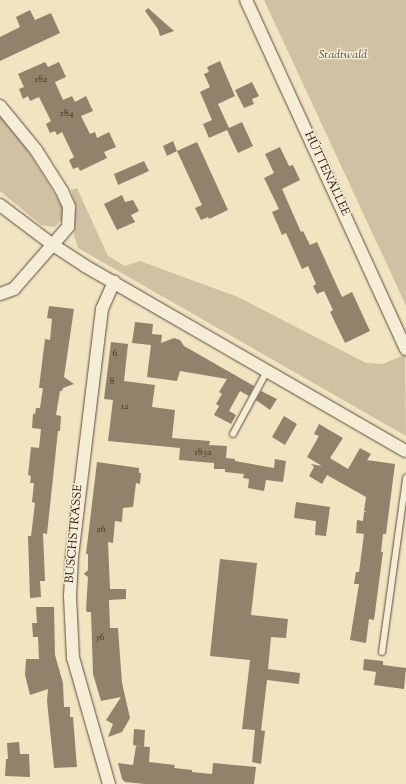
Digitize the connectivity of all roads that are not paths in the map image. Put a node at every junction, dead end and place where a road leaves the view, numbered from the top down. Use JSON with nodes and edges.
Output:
{"nodes":[{"id":1,"x":246,"y":0,"type":"edge"},
{"id":2,"x":0,"y":106,"type":"edge"},
{"id":3,"x":0,"y":205,"type":"edge"},
{"id":4,"x":53,"y":245,"type":"junction"},
{"id":5,"x":114,"y":282,"type":"junction"},
{"id":6,"x":0,"y":294,"type":"edge"},
{"id":7,"x":406,"y":349,"type":"edge"},
{"id":8,"x":267,"y":371,"type":"junction"},
{"id":9,"x":233,"y":434,"type":"dead end"},
{"id":10,"x":406,"y":451,"type":"edge"},
{"id":11,"x":406,"y":478,"type":"edge"},
{"id":12,"x":382,"y":652,"type":"dead end"},
{"id":13,"x":109,"y":784,"type":"edge"}],
"edges":[{"from":1,"to":7,"type":"street","name":"HÜTTENALLEE"},
{"from":2,"to":4,"type":"street"},
{"from":3,"to":4,"type":"street"},
{"from":4,"to":5,"type":"street"},
{"from":4,"to":6,"type":"street"},
{"from":5,"to":8,"type":"street"},
{"from":5,"to":13,"type":"street","name":"BUSCHSTRASSE"},
{"from":8,"to":9,"type":"lane"},
{"from":8,"to":10,"type":"street"},
{"from":11,"to":12,"type":"lane"}]}
